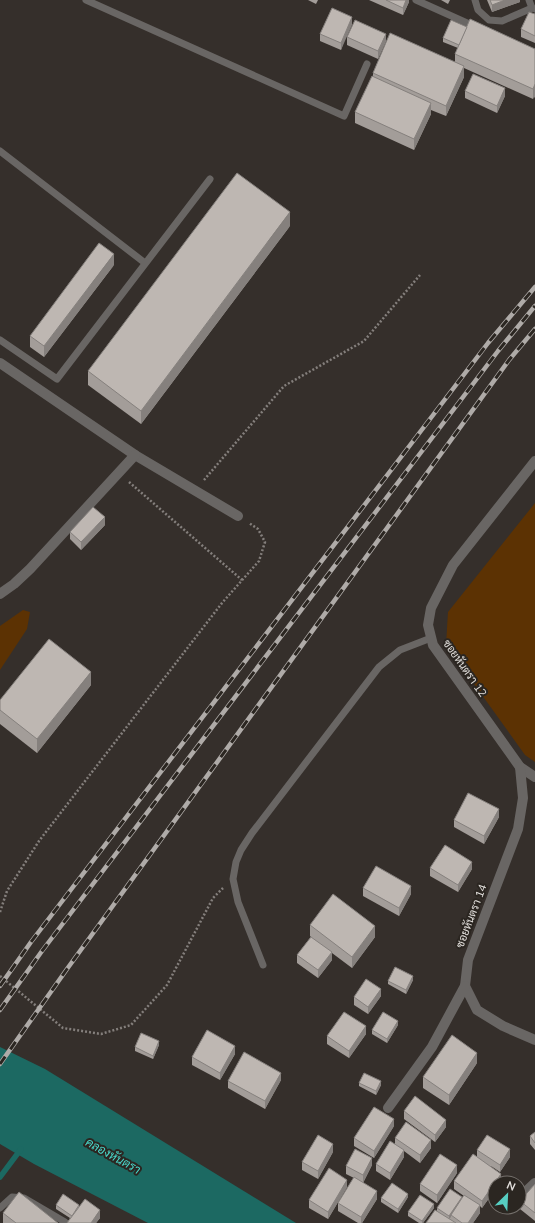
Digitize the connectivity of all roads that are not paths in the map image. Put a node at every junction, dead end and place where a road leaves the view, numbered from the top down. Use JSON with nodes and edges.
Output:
{"nodes":[{"id":1,"x":86,"y":0,"type":"edge"},
{"id":2,"x":416,"y":0,"type":"edge"},
{"id":3,"x":475,"y":0,"type":"edge"},
{"id":4,"x":529,"y":0,"type":"edge"},
{"id":5,"x":534,"y":9,"type":"edge"},
{"id":6,"x":486,"y":31,"type":"edge"},
{"id":7,"x":367,"y":64,"type":"dead end"},
{"id":8,"x":0,"y":151,"type":"edge"},
{"id":9,"x":210,"y":179,"type":"dead end"},
{"id":10,"x":145,"y":263,"type":"junction"},
{"id":11,"x":0,"y":340,"type":"edge"},
{"id":12,"x":0,"y":363,"type":"edge"},
{"id":13,"x":135,"y":455,"type":"junction"},
{"id":14,"x":535,"y":462,"type":"edge"},
{"id":15,"x":238,"y":516,"type":"road end"},
{"id":16,"x":0,"y":594,"type":"edge"},
{"id":17,"x":432,"y":638,"type":"junction"},
{"id":18,"x":520,"y":766,"type":"junction"},
{"id":19,"x":535,"y":777,"type":"edge"},
{"id":20,"x":263,"y":965,"type":"dead end"},
{"id":21,"x":465,"y":986,"type":"junction"},
{"id":22,"x":535,"y":1040,"type":"edge"},
{"id":23,"x":388,"y":1108,"type":"dead end"},
{"id":24,"x":535,"y":1183,"type":"edge"},
{"id":25,"x":527,"y":1190,"type":"edge"},
{"id":26,"x":0,"y":1208,"type":"edge"},
{"id":27,"x":65,"y":1222,"type":"edge"}],
"edges":[{"from":1,"to":7,"type":"lane"},
{"from":2,"to":6,"type":"lane"},
{"from":3,"to":5,"type":"lane"},
{"from":4,"to":5,"type":"lane"},
{"from":8,"to":10,"type":"lane"},
{"from":9,"to":10,"type":"lane"},
{"from":10,"to":11,"type":"lane"},
{"from":12,"to":13,"type":"street"},
{"from":13,"to":15,"type":"street"},
{"from":13,"to":16,"type":"street"},
{"from":14,"to":17,"type":"street","name":"ซอยหันตรา 12"},
{"from":17,"to":18,"type":"street","name":"ซอยหันตรา 12"},
{"from":17,"to":20,"type":"lane"},
{"from":18,"to":19,"type":"street"},
{"from":18,"to":21,"type":"street","name":"ซอยหันตรา 14"},
{"from":21,"to":22,"type":"street"},
{"from":21,"to":23,"type":"street"},
{"from":24,"to":25,"type":"street"},
{"from":26,"to":27,"type":"lane"}]}
